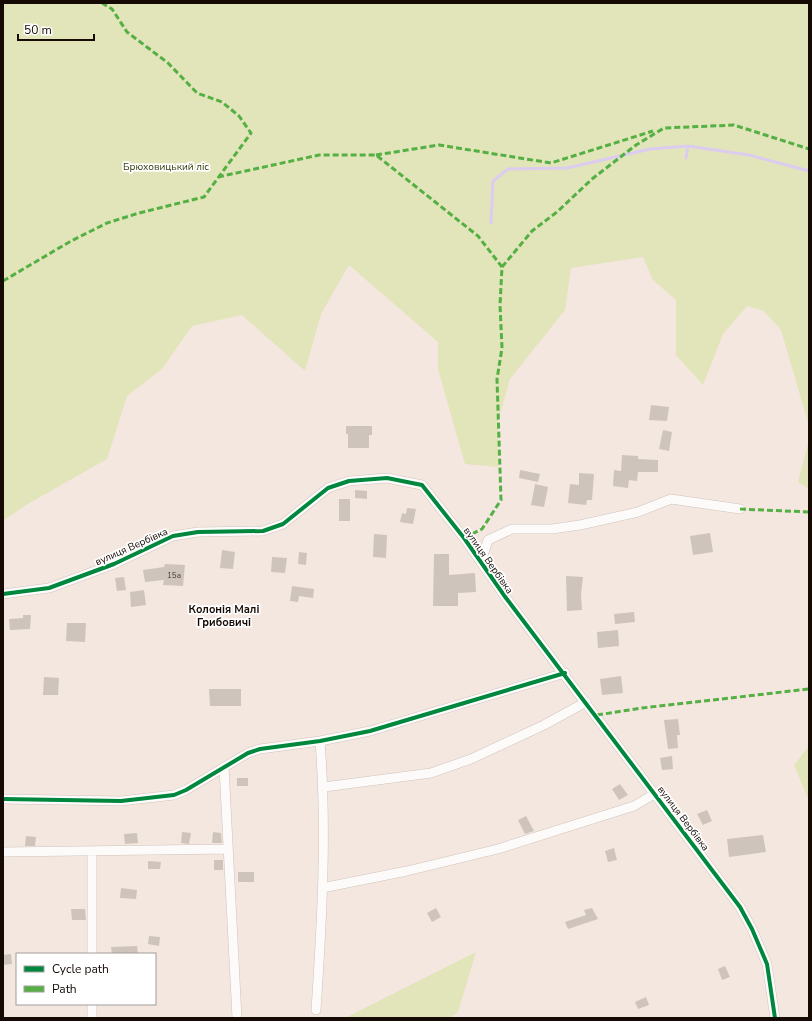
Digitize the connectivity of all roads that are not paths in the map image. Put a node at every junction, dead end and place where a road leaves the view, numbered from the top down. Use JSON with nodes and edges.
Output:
{"nodes":[{"id":1,"x":740,"y":509,"type":"dead end"},
{"id":2,"x":481,"y":562,"type":"junction"},
{"id":3,"x":3,"y":594,"type":"edge"},
{"id":4,"x":565,"y":673,"type":"junction"},
{"id":5,"x":586,"y":702,"type":"junction"},
{"id":6,"x":320,"y":741,"type":"junction"},
{"id":7,"x":224,"y":767,"type":"junction"},
{"id":8,"x":324,"y":787,"type":"junction"},
{"id":9,"x":656,"y":794,"type":"junction"},
{"id":10,"x":3,"y":799,"type":"edge"},
{"id":11,"x":228,"y":849,"type":"junction"},
{"id":12,"x":92,"y":851,"type":"junction"},
{"id":13,"x":3,"y":852,"type":"edge"},
{"id":14,"x":322,"y":888,"type":"junction"},
{"id":15,"x":92,"y":953,"type":"edge"},
{"id":16,"x":92,"y":1005,"type":"edge"},
{"id":17,"x":316,"y":1010,"type":"dead end"},
{"id":18,"x":92,"y":1018,"type":"edge"},
{"id":19,"x":237,"y":1018,"type":"edge"},
{"id":20,"x":775,"y":1018,"type":"edge"}],
"edges":[{"from":1,"to":2,"type":"street"},
{"from":2,"to":3,"type":"street","name":"вулиця Вербівка"},
{"from":2,"to":4,"type":"street","name":"вулиця Вербівка"},
{"from":4,"to":5,"type":"street","name":"вулиця Вербівка"},
{"from":4,"to":6,"type":"street"},
{"from":5,"to":8,"type":"street"},
{"from":5,"to":9,"type":"street","name":"вулиця Вербівка"},
{"from":6,"to":7,"type":"street"},
{"from":6,"to":8,"type":"street"},
{"from":7,"to":10,"type":"street"},
{"from":7,"to":11,"type":"street"},
{"from":8,"to":14,"type":"street"},
{"from":9,"to":14,"type":"street"},
{"from":9,"to":20,"type":"street","name":"вулиця Вербівка"},
{"from":11,"to":12,"type":"street"},
{"from":11,"to":19,"type":"street"},
{"from":12,"to":13,"type":"street"},
{"from":12,"to":15,"type":"street"},
{"from":14,"to":17,"type":"street"},
{"from":16,"to":18,"type":"street"}]}
